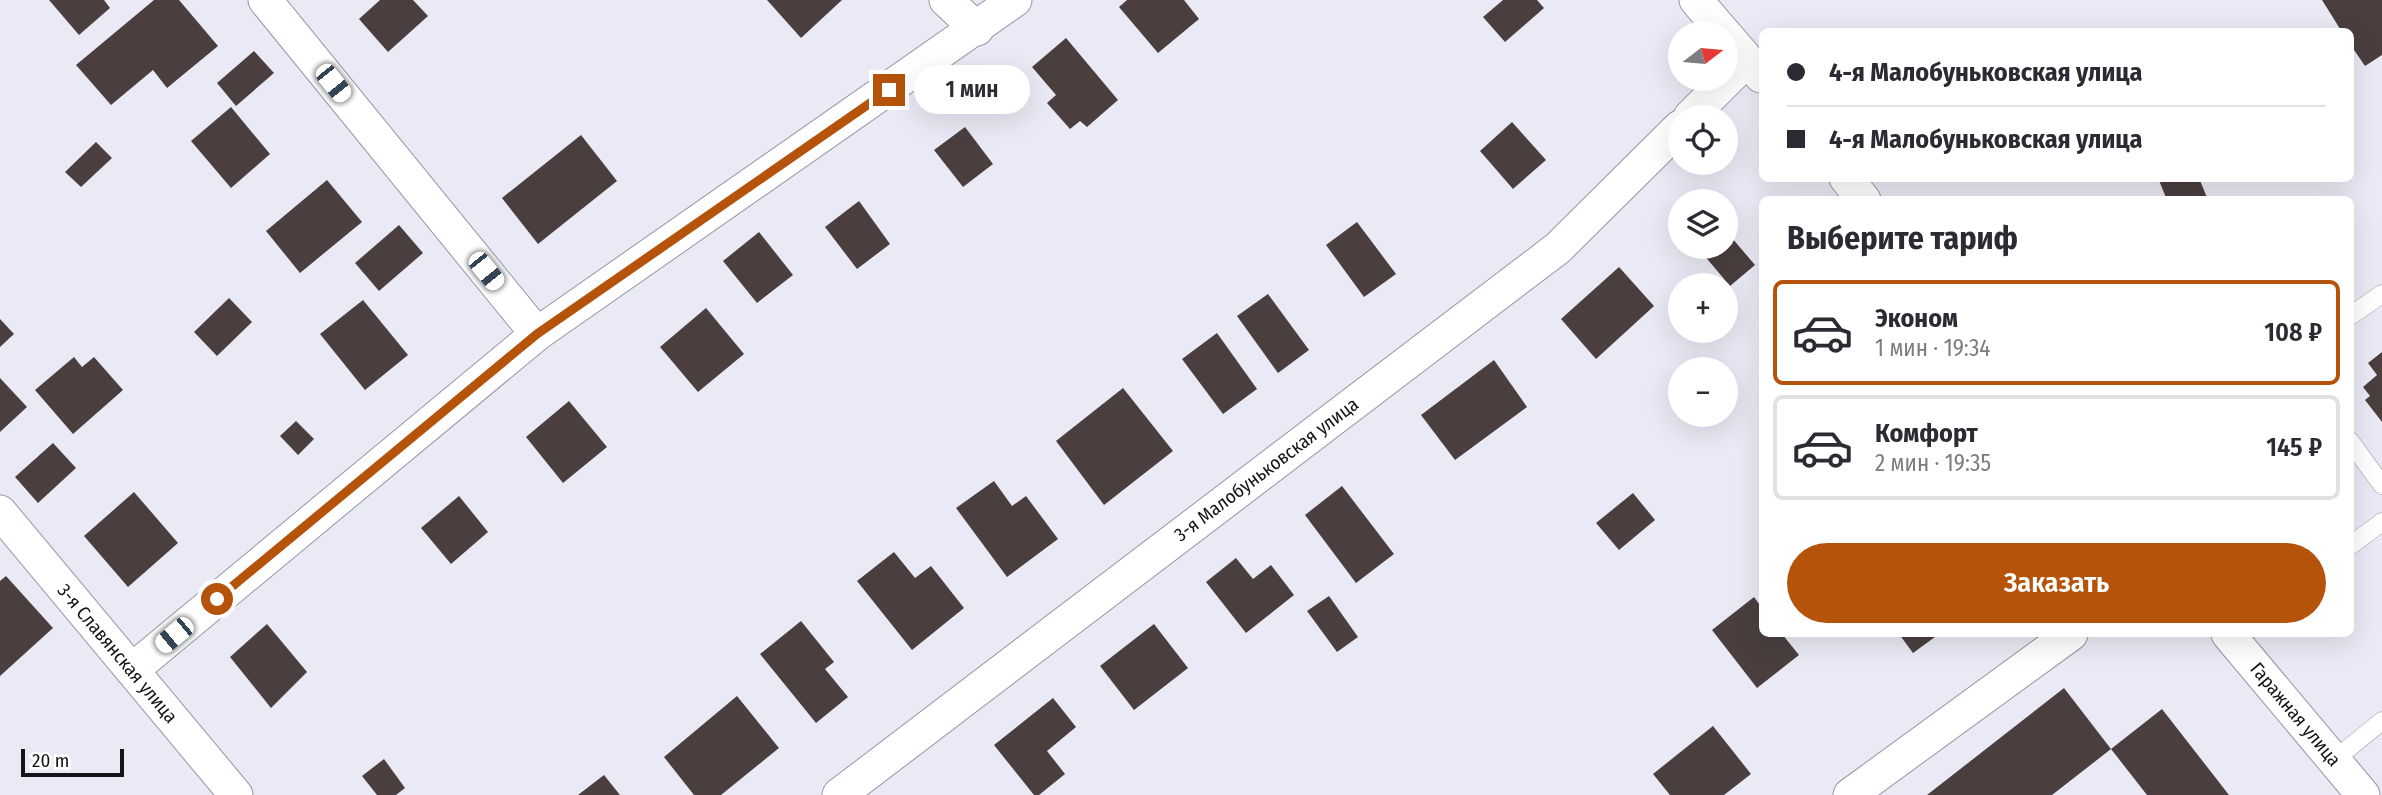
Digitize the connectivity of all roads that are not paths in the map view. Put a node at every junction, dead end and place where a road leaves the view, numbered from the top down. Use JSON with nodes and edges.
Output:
{"nodes":[{"id":1,"x":265,"y":0,"type":"edge"},
{"id":2,"x":946,"y":0,"type":"edge"},
{"id":3,"x":1015,"y":0,"type":"edge"},
{"id":4,"x":1696,"y":0,"type":"edge"},
{"id":5,"x":1714,"y":21,"type":"edge"},
{"id":6,"x":976,"y":29,"type":"junction"},
{"id":7,"x":1738,"y":49,"type":"edge"},
{"id":8,"x":1755,"y":69,"type":"edge"},
{"id":9,"x":1706,"y":105,"type":"edge"},
{"id":10,"x":1668,"y":139,"type":"edge"},
{"id":11,"x":1849,"y":182,"type":"edge"},
{"id":12,"x":1861,"y":196,"type":"edge"},
{"id":13,"x":2382,"y":294,"type":"edge"},
{"id":14,"x":2354,"y":313,"type":"edge"},
{"id":15,"x":537,"y":334,"type":"junction"},
{"id":16,"x":2354,"y":446,"type":"edge"},
{"id":17,"x":2382,"y":485,"type":"edge"},
{"id":18,"x":0,"y":512,"type":"edge"},
{"id":19,"x":2382,"y":522,"type":"edge"},
{"id":20,"x":2354,"y":543,"type":"edge"},
{"id":21,"x":2067,"y":637,"type":"edge"},
{"id":22,"x":2233,"y":637,"type":"edge"},
{"id":23,"x":132,"y":670,"type":"junction"},
{"id":24,"x":2382,"y":721,"type":"edge"},
{"id":25,"x":2334,"y":760,"type":"junction"},
{"id":26,"x":236,"y":795,"type":"edge"},
{"id":27,"x":839,"y":795,"type":"edge"},
{"id":28,"x":1850,"y":795,"type":"edge"},
{"id":29,"x":2363,"y":795,"type":"edge"}],
"edges":[{"from":1,"to":15,"type":"street"},
{"from":2,"to":6,"type":"street"},
{"from":3,"to":6,"type":"street"},
{"from":4,"to":5,"type":"street"},
{"from":6,"to":15,"type":"street"},
{"from":7,"to":8,"type":"street"},
{"from":8,"to":9,"type":"street"},
{"from":10,"to":27,"type":"street","name":"3-я Малобуньковская улица"},
{"from":11,"to":12,"type":"street"},
{"from":13,"to":14,"type":"lane"},
{"from":15,"to":23,"type":"street"},
{"from":16,"to":17,"type":"lane"},
{"from":18,"to":23,"type":"street","name":"3-я Славянская улица"},
{"from":19,"to":20,"type":"lane"},
{"from":21,"to":28,"type":"street"},
{"from":22,"to":25,"type":"street","name":"Гаражная улица"},
{"from":23,"to":26,"type":"street","name":"3-я Славянская улица"},
{"from":24,"to":25,"type":"lane"},
{"from":25,"to":29,"type":"street","name":"Гаражная улица"}]}
